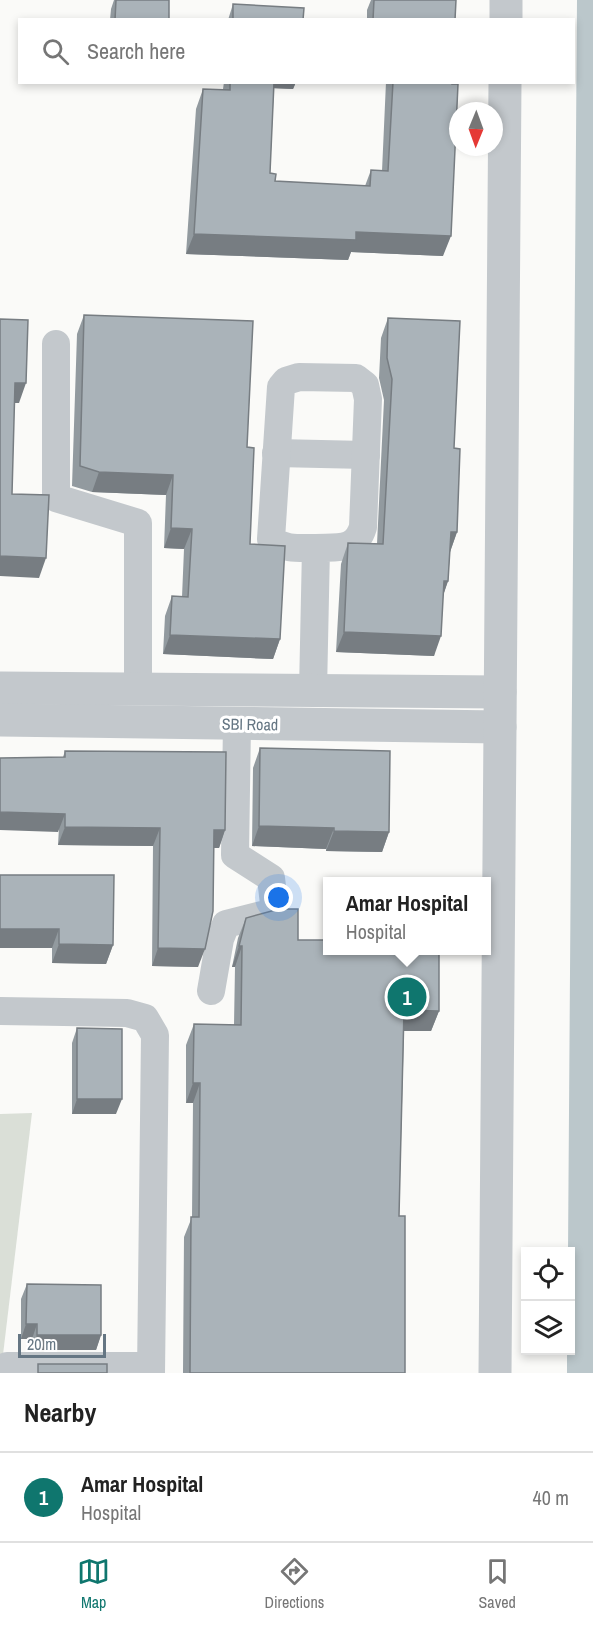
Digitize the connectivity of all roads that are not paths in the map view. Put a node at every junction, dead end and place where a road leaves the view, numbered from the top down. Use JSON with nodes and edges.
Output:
{"nodes":[{"id":1,"x":506,"y":0,"type":"edge"},
{"id":2,"x":506,"y":18,"type":"edge"},
{"id":3,"x":505,"y":84,"type":"edge"},
{"id":4,"x":56,"y":344,"type":"dead end"},
{"id":5,"x":276,"y":453,"type":"junction"},
{"id":6,"x":366,"y":455,"type":"junction"},
{"id":7,"x":316,"y":548,"type":"junction"},
{"id":8,"x":0,"y":688,"type":"edge"},
{"id":9,"x":138,"y":689,"type":"junction"},
{"id":10,"x":313,"y":691,"type":"junction"},
{"id":11,"x":500,"y":692,"type":"junction"},
{"id":12,"x":0,"y":720,"type":"edge"},
{"id":13,"x":237,"y":724,"type":"junction"},
{"id":14,"x":500,"y":727,"type":"junction"},
{"id":15,"x":211,"y":991,"type":"dead end"},
{"id":16,"x":0,"y":1011,"type":"edge"},
{"id":17,"x":111,"y":1369,"type":"edge"},
{"id":18,"x":151,"y":1370,"type":"edge"},
{"id":19,"x":7,"y":1373,"type":"edge"},
{"id":20,"x":495,"y":1373,"type":"edge"}],
"edges":[{"from":1,"to":2,"type":"street"},
{"from":3,"to":11,"type":"street"},
{"from":4,"to":9,"type":"street"},
{"from":5,"to":6,"type":"street"},
{"from":5,"to":6,"type":"street"},
{"from":5,"to":7,"type":"street"},
{"from":6,"to":7,"type":"street"},
{"from":7,"to":10,"type":"street"},
{"from":8,"to":9,"type":"street","name":"SBI Road"},
{"from":9,"to":10,"type":"street","name":"SBI Road"},
{"from":10,"to":11,"type":"street","name":"SBI Road"},
{"from":11,"to":14,"type":"street"},
{"from":12,"to":13,"type":"street","name":"SBI Road"},
{"from":13,"to":14,"type":"street","name":"SBI Road"},
{"from":13,"to":15,"type":"street"},
{"from":14,"to":20,"type":"street"},
{"from":16,"to":18,"type":"street"},
{"from":17,"to":18,"type":"street"},
{"from":17,"to":19,"type":"street"}]}
